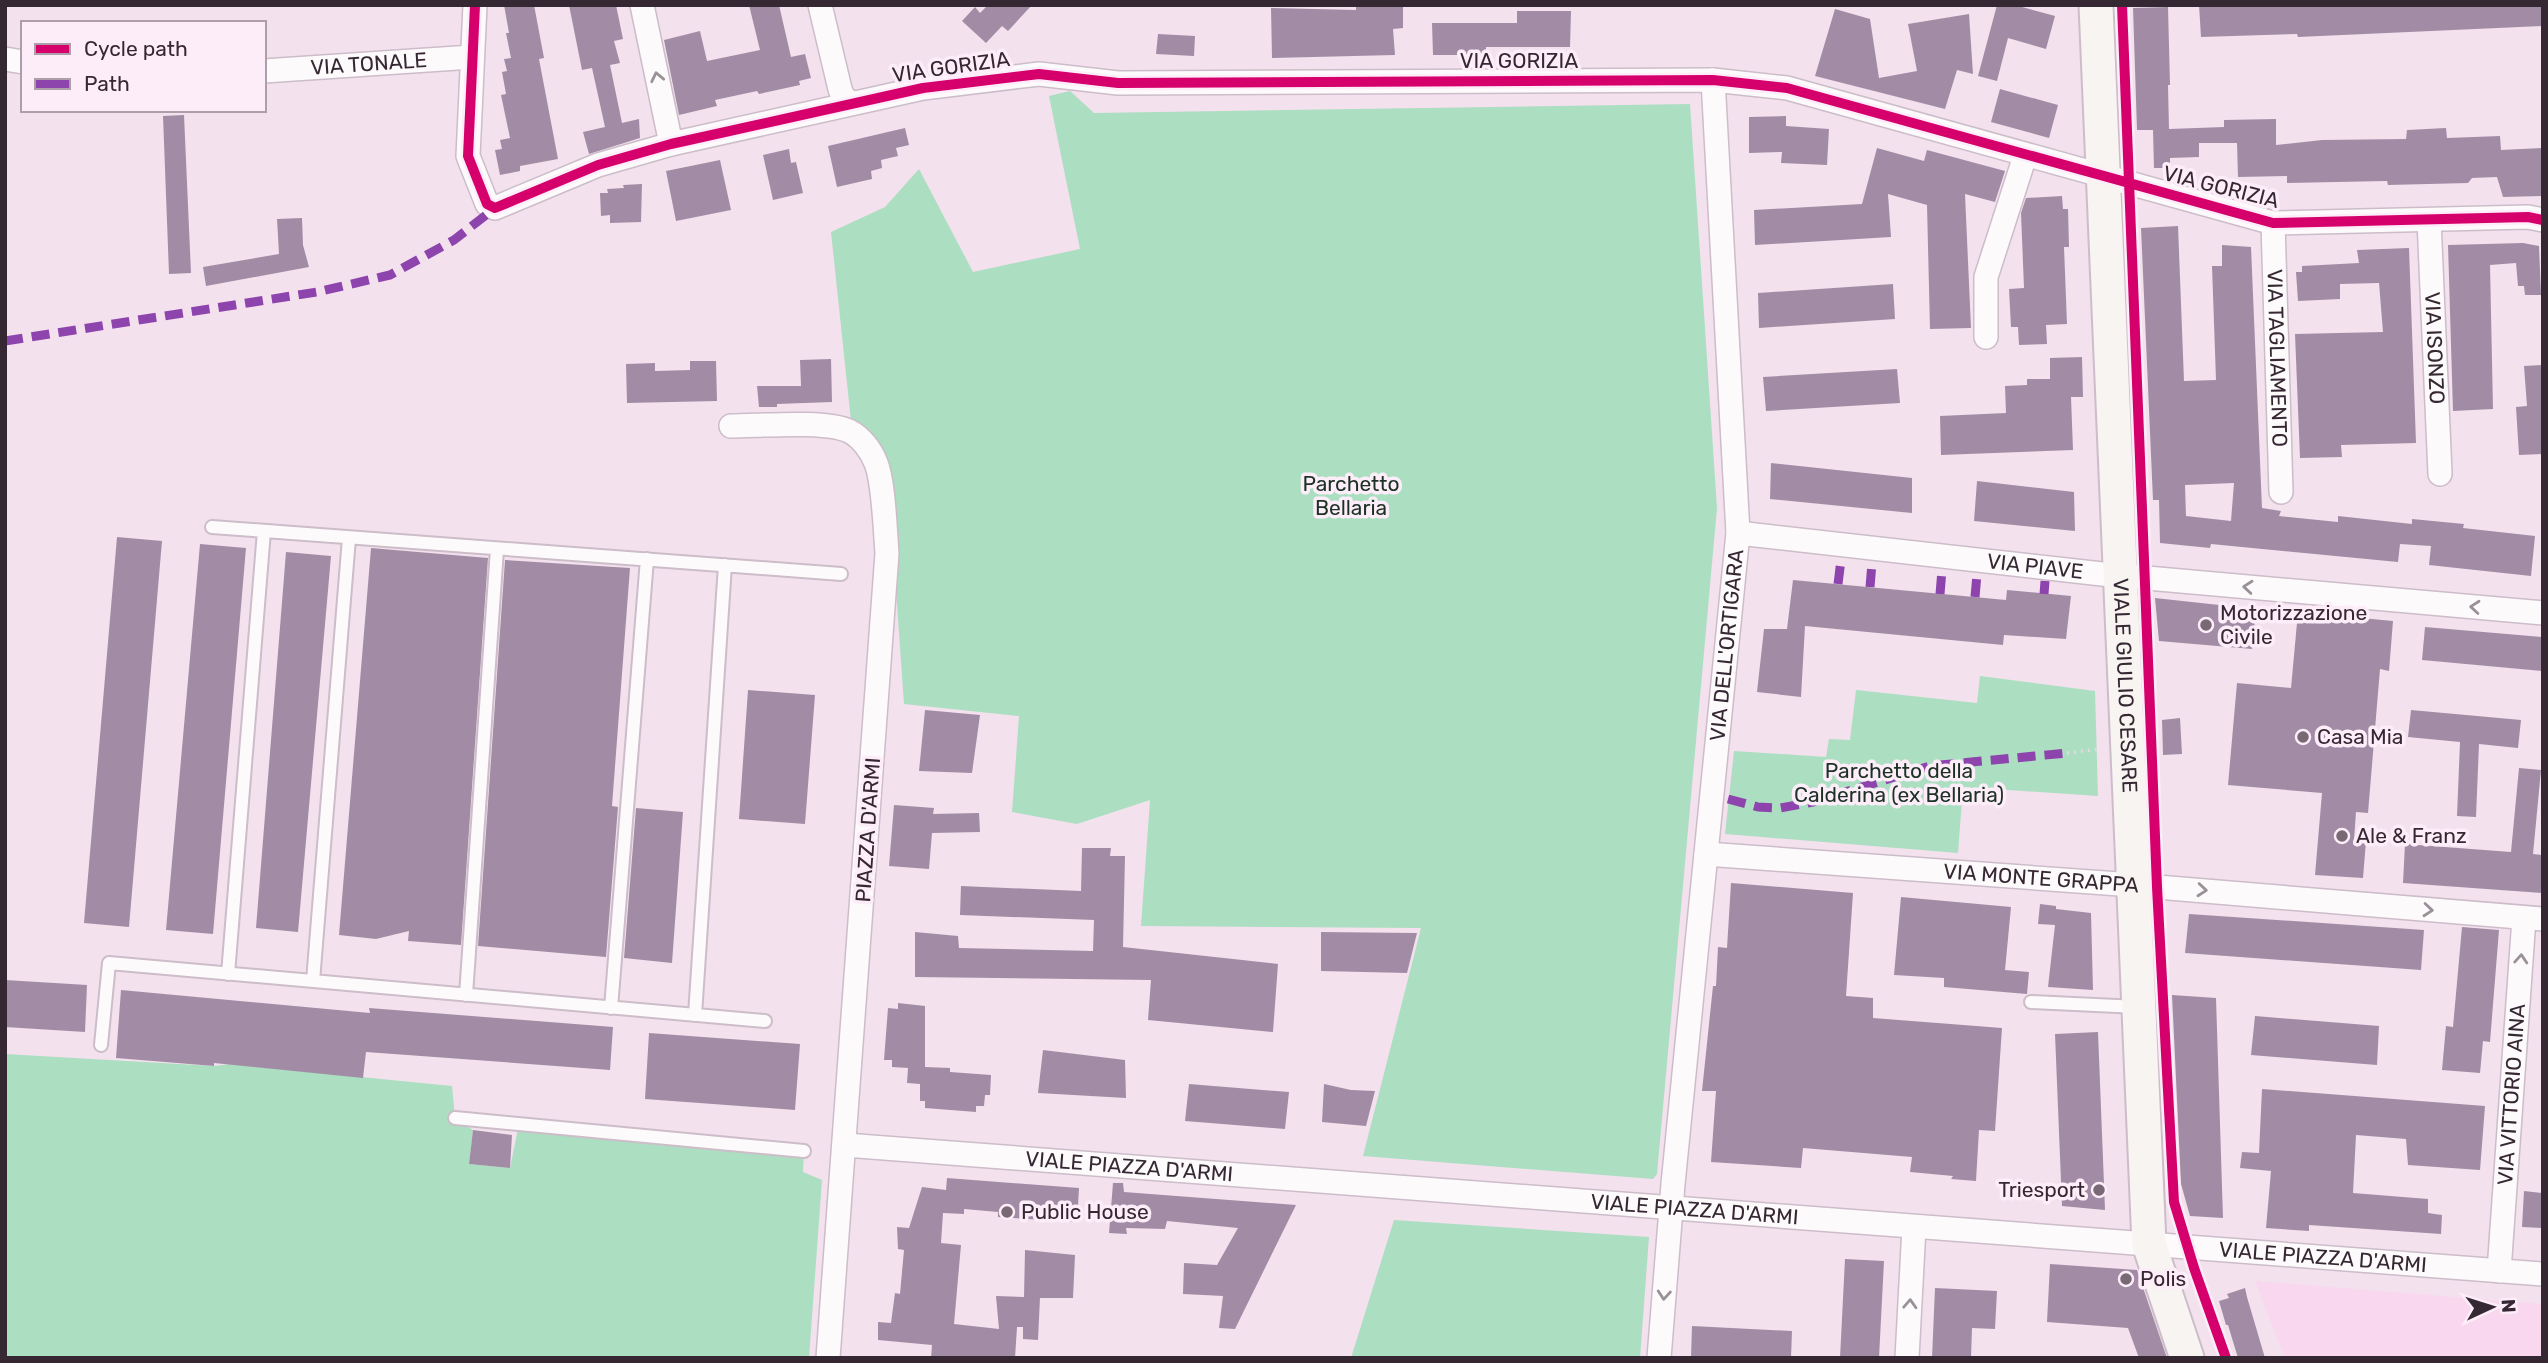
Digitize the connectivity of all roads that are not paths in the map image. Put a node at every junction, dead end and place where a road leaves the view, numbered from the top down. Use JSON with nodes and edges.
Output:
{"nodes":[{"id":1,"x":475,"y":5,"type":"edge"},
{"id":2,"x":642,"y":5,"type":"edge"},
{"id":3,"x":820,"y":5,"type":"edge"},
{"id":4,"x":2096,"y":5,"type":"edge"},
{"id":5,"x":472,"y":57,"type":"junction"},
{"id":6,"x":266,"y":71,"type":"edge"},
{"id":7,"x":1713,"y":80,"type":"junction"},
{"id":8,"x":851,"y":103,"type":"junction"},
{"id":9,"x":671,"y":144,"type":"junction"},
{"id":10,"x":2025,"y":156,"type":"junction"},
{"id":11,"x":2104,"y":177,"type":"junction"},
{"id":12,"x":2429,"y":220,"type":"junction"},
{"id":13,"x":2543,"y":220,"type":"edge"},
{"id":14,"x":2273,"y":223,"type":"junction"},
{"id":15,"x":1986,"y":337,"type":"dead end"},
{"id":16,"x":731,"y":426,"type":"dead end"},
{"id":17,"x":2440,"y":474,"type":"dead end"},
{"id":18,"x":2281,"y":492,"type":"dead end"},
{"id":19,"x":212,"y":527,"type":"dead end"},
{"id":20,"x":264,"y":531,"type":"junction"},
{"id":21,"x":1738,"y":533,"type":"junction"},
{"id":22,"x":349,"y":537,"type":"junction"},
{"id":23,"x":497,"y":549,"type":"junction"},
{"id":24,"x":647,"y":559,"type":"junction"},
{"id":25,"x":725,"y":565,"type":"junction"},
{"id":26,"x":841,"y":574,"type":"dead end"},
{"id":27,"x":2120,"y":575,"type":"junction"},
{"id":28,"x":2543,"y":613,"type":"edge"},
{"id":29,"x":1706,"y":854,"type":"junction"},
{"id":30,"x":2133,"y":885,"type":"junction"},
{"id":31,"x":2533,"y":918,"type":"edge"},
{"id":32,"x":228,"y":974,"type":"junction"},
{"id":33,"x":313,"y":982,"type":"junction"},
{"id":34,"x":466,"y":995,"type":"junction"},
{"id":35,"x":2031,"y":1002,"type":"dead end"},
{"id":36,"x":2138,"y":1007,"type":"junction"},
{"id":37,"x":611,"y":1008,"type":"junction"},
{"id":38,"x":695,"y":1015,"type":"junction"},
{"id":39,"x":765,"y":1021,"type":"dead end"},
{"id":40,"x":101,"y":1045,"type":"dead end"},
{"id":41,"x":455,"y":1118,"type":"dead end"},
{"id":42,"x":845,"y":1145,"type":"junction"},
{"id":43,"x":804,"y":1151,"type":"dead end"},
{"id":44,"x":1671,"y":1208,"type":"junction"},
{"id":45,"x":1914,"y":1227,"type":"junction"},
{"id":46,"x":2148,"y":1244,"type":"junction"},
{"id":47,"x":2499,"y":1271,"type":"junction"},
{"id":48,"x":2543,"y":1274,"type":"edge"},
{"id":49,"x":828,"y":1358,"type":"edge"},
{"id":50,"x":1659,"y":1358,"type":"edge"},
{"id":51,"x":1907,"y":1358,"type":"edge"},
{"id":52,"x":2187,"y":1358,"type":"edge"}],
"edges":[{"from":1,"to":5,"type":"street"},
{"from":9,"to":2,"type":"street","one_way":true},
{"from":3,"to":8,"type":"street"},
{"from":4,"to":11,"type":"main road","name":"VIALE GIULIO CESARE"},
{"from":5,"to":6,"type":"street","name":"VIA TONALE"},
{"from":5,"to":9,"type":"street","name":"VIA GORIZIA"},
{"from":7,"to":8,"type":"street","name":"VIA GORIZIA"},
{"from":7,"to":10,"type":"street","name":"VIA GORIZIA"},
{"from":7,"to":21,"type":"street","name":"VIA DELL'ORTIGARA"},
{"from":8,"to":9,"type":"street","name":"VIA GORIZIA"},
{"from":10,"to":11,"type":"street","name":"VIA GORIZIA"},
{"from":10,"to":15,"type":"street"},
{"from":11,"to":14,"type":"street","name":"VIA GORIZIA"},
{"from":11,"to":27,"type":"main road","name":"VIALE GIULIO CESARE"},
{"from":12,"to":13,"type":"street","name":"VIA GORIZIA"},
{"from":12,"to":14,"type":"street","name":"VIA GORIZIA"},
{"from":12,"to":17,"type":"street","name":"VIA ISONZO"},
{"from":14,"to":18,"type":"street","name":"VIA TAGLIAMENTO"},
{"from":16,"to":42,"type":"street","name":"PIAZZA D'ARMI"},
{"from":19,"to":20,"type":"lane"},
{"from":20,"to":22,"type":"lane"},
{"from":20,"to":32,"type":"lane"},
{"from":21,"to":27,"type":"street","name":"VIA PIAVE"},
{"from":21,"to":29,"type":"street","name":"VIA DELL'ORTIGARA"},
{"from":22,"to":23,"type":"lane"},
{"from":22,"to":33,"type":"lane"},
{"from":23,"to":24,"type":"lane"},
{"from":23,"to":34,"type":"lane"},
{"from":24,"to":25,"type":"lane"},
{"from":24,"to":37,"type":"lane"},
{"from":25,"to":26,"type":"lane"},
{"from":25,"to":38,"type":"lane"},
{"from":28,"to":27,"type":"street","name":"VIA PIAVE","one_way":true},
{"from":27,"to":30,"type":"main road","name":"VIALE GIULIO CESARE"},
{"from":29,"to":30,"type":"street","name":"VIA MONTE GRAPPA"},
{"from":29,"to":44,"type":"street","name":"VIA DELL'ORTIGARA"},
{"from":30,"to":31,"type":"street","name":"VIA MONTE GRAPPA","one_way":true},
{"from":30,"to":36,"type":"main road","name":"VIALE GIULIO CESARE"},
{"from":47,"to":31,"type":"street","name":"VIA VITTORIO AINA","one_way":true},
{"from":32,"to":33,"type":"lane"},
{"from":32,"to":40,"type":"lane"},
{"from":33,"to":34,"type":"lane"},
{"from":34,"to":37,"type":"lane"},
{"from":35,"to":36,"type":"lane"},
{"from":36,"to":46,"type":"main road","name":"VIALE GIULIO CESARE"},
{"from":37,"to":38,"type":"lane"},
{"from":38,"to":39,"type":"lane"},
{"from":41,"to":43,"type":"lane"},
{"from":42,"to":44,"type":"street","name":"VIALE PIAZZA D'ARMI"},
{"from":42,"to":49,"type":"street","name":"PIAZZA D'ARMI"},
{"from":44,"to":45,"type":"street","name":"VIALE PIAZZA D'ARMI"},
{"from":44,"to":50,"type":"street","name":"VIA DELL'ORTIGARA","one_way":true},
{"from":45,"to":46,"type":"street","name":"VIALE PIAZZA D'ARMI"},
{"from":51,"to":45,"type":"street","one_way":true},
{"from":46,"to":47,"type":"street","name":"VIALE PIAZZA D'ARMI"},
{"from":46,"to":52,"type":"main road","name":"VIALE GIULIO CESARE"},
{"from":47,"to":48,"type":"street","name":"VIALE PIAZZA D'ARMI"}]}
